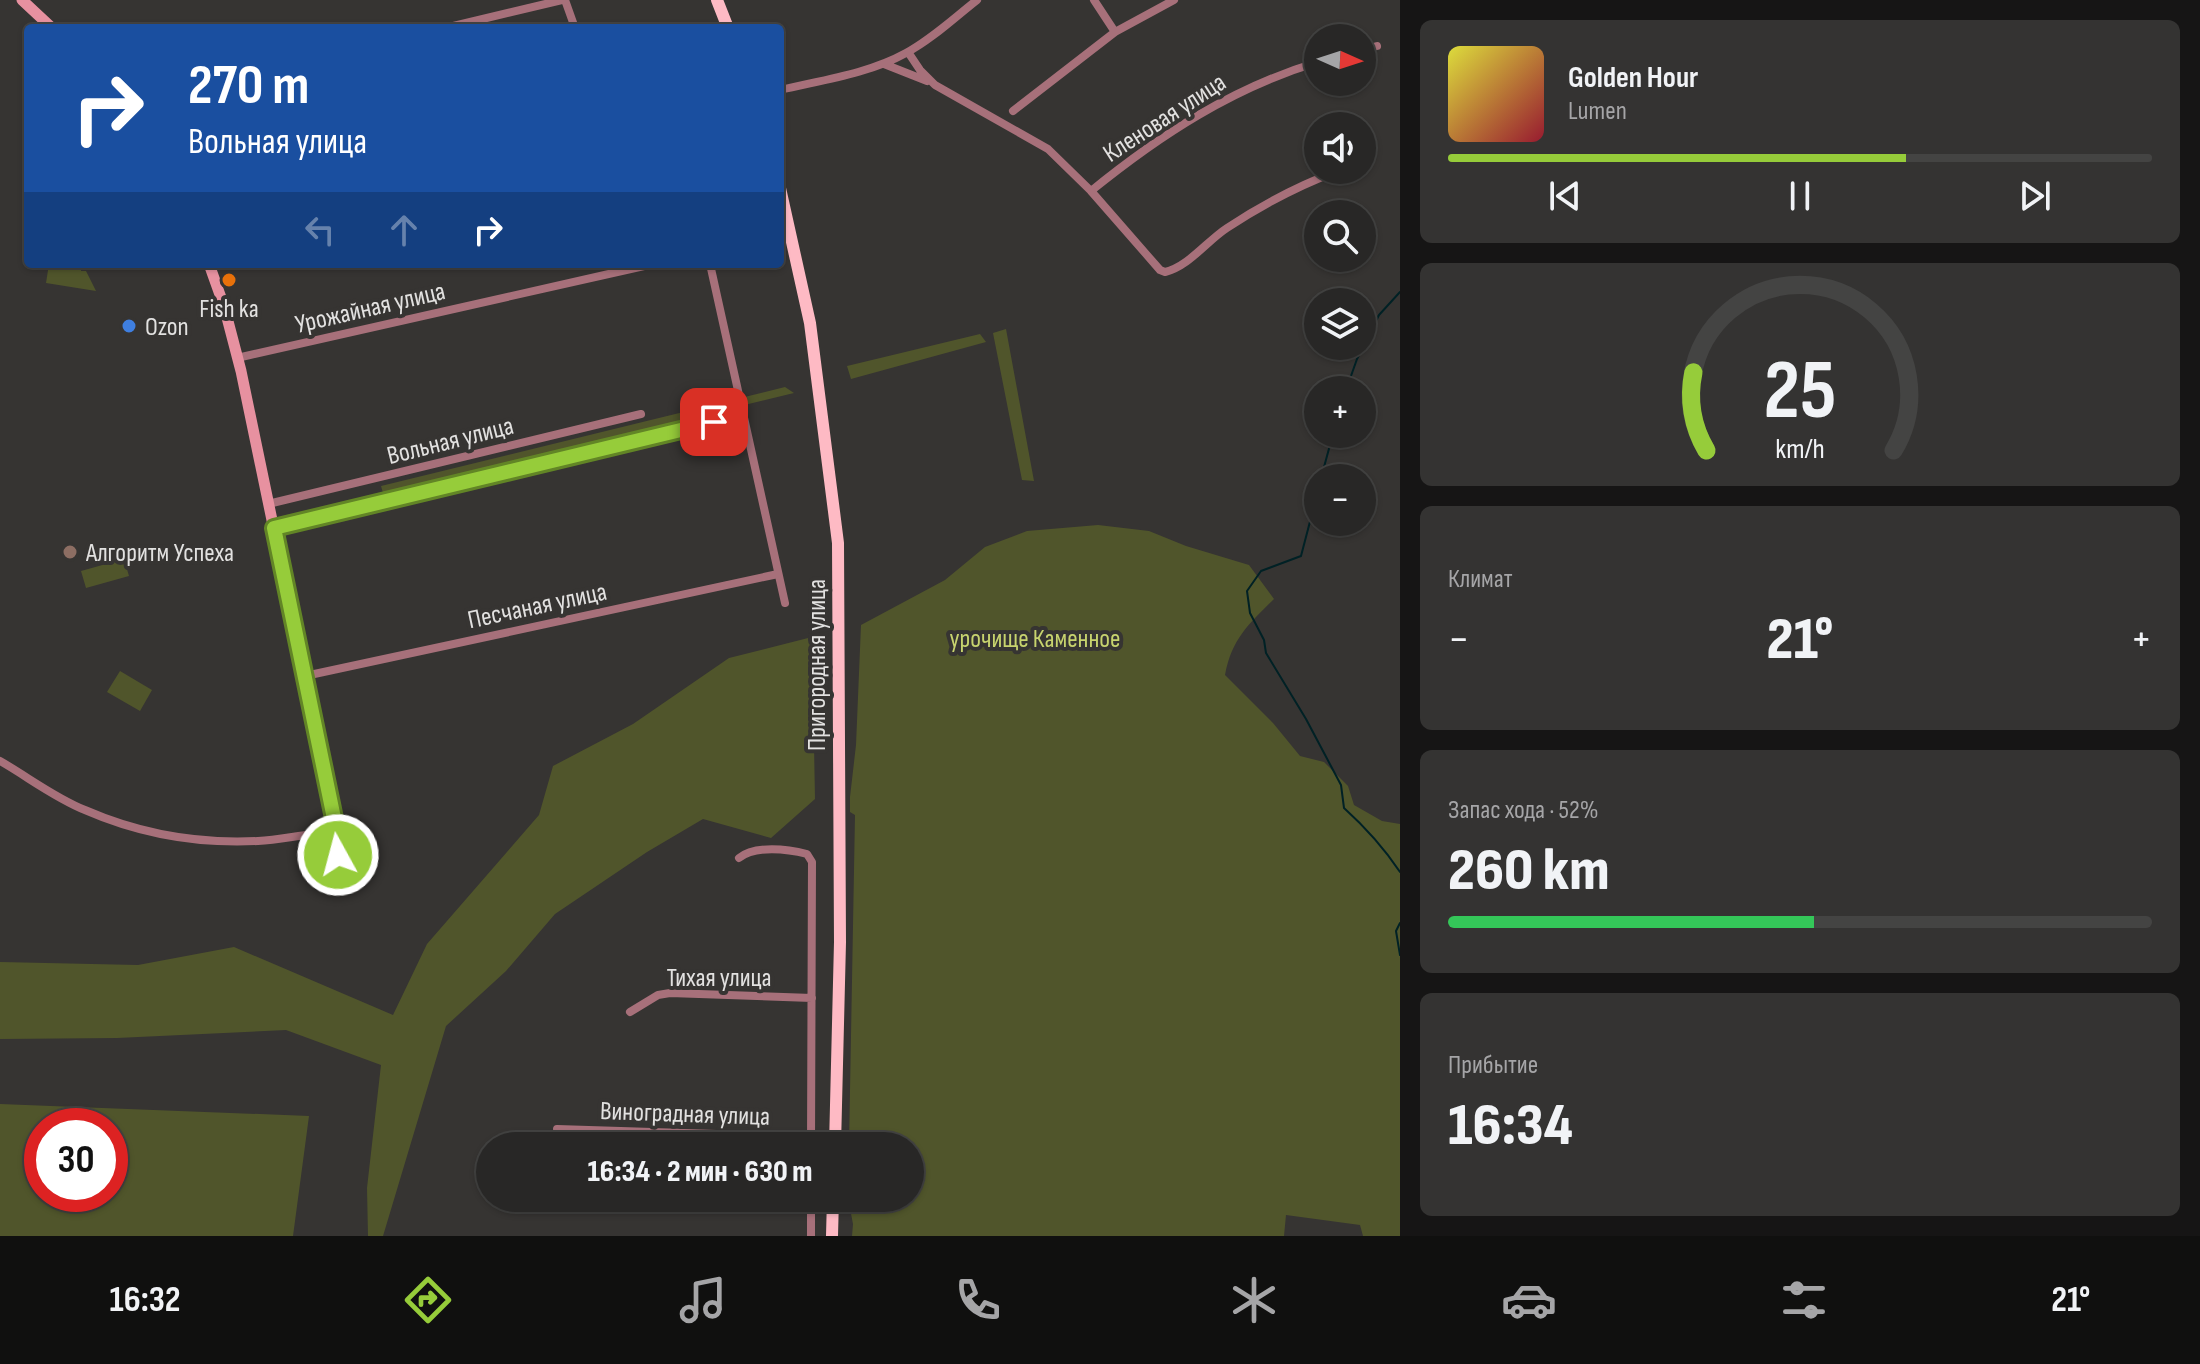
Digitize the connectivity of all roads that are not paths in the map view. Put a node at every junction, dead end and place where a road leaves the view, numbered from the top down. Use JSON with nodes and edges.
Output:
{"nodes":[{"id":1,"x":22,"y":0,"type":"edge"},
{"id":2,"x":564,"y":0,"type":"edge"},
{"id":3,"x":717,"y":0,"type":"edge"},
{"id":4,"x":977,"y":0,"type":"edge"},
{"id":5,"x":1094,"y":0,"type":"edge"},
{"id":6,"x":1174,"y":0,"type":"edge"},
{"id":7,"x":48,"y":24,"type":"edge"},
{"id":8,"x":462,"y":24,"type":"edge"},
{"id":9,"x":573,"y":24,"type":"edge"},
{"id":10,"x":726,"y":24,"type":"edge"},
{"id":11,"x":1115,"y":32,"type":"junction"},
{"id":12,"x":908,"y":52,"type":"junction"},
{"id":13,"x":883,"y":64,"type":"junction"},
{"id":14,"x":1304,"y":67,"type":"edge"},
{"id":15,"x":935,"y":85,"type":"junction"},
{"id":16,"x":784,"y":89,"type":"edge"},
{"id":17,"x":1013,"y":111,"type":"dead end"},
{"id":18,"x":1305,"y":184,"type":"edge"},
{"id":19,"x":1091,"y":191,"type":"junction"},
{"id":20,"x":784,"y":206,"type":"edge"},
{"id":21,"x":210,"y":268,"type":"edge"},
{"id":22,"x":635,"y":268,"type":"edge"},
{"id":23,"x":711,"y":268,"type":"edge"},
{"id":24,"x":237,"y":358,"type":"junction"},
{"id":25,"x":738,"y":392,"type":"junction"},
{"id":26,"x":694,"y":402,"type":"dead end"},
{"id":27,"x":641,"y":414,"type":"dead end"},
{"id":28,"x":743,"y":415,"type":"junction"},
{"id":29,"x":268,"y":504,"type":"junction"},
{"id":30,"x":274,"y":528,"type":"junction"},
{"id":31,"x":778,"y":574,"type":"junction"},
{"id":32,"x":785,"y":603,"type":"dead end"},
{"id":33,"x":305,"y":676,"type":"junction"},
{"id":34,"x":0,"y":761,"type":"edge"},
{"id":35,"x":336,"y":828,"type":"junction"},
{"id":36,"x":313,"y":834,"type":"junction"},
{"id":37,"x":739,"y":858,"type":"dead end"},
{"id":38,"x":812,"y":998,"type":"junction"},
{"id":39,"x":630,"y":1012,"type":"dead end"},
{"id":40,"x":557,"y":1129,"type":"dead end"},
{"id":41,"x":620,"y":1132,"type":"edge"},
{"id":42,"x":811,"y":1132,"type":"edge"},
{"id":43,"x":835,"y":1132,"type":"edge"},
{"id":44,"x":811,"y":1212,"type":"edge"},
{"id":45,"x":833,"y":1212,"type":"edge"},
{"id":46,"x":811,"y":1236,"type":"edge"},
{"id":47,"x":832,"y":1236,"type":"edge"}],
"edges":[{"from":1,"to":7,"type":"street"},
{"from":2,"to":8,"type":"street"},
{"from":2,"to":9,"type":"street"},
{"from":3,"to":10,"type":"main road"},
{"from":4,"to":12,"type":"street"},
{"from":5,"to":11,"type":"street"},
{"from":6,"to":11,"type":"street"},
{"from":11,"to":17,"type":"street"},
{"from":12,"to":13,"type":"street"},
{"from":12,"to":15,"type":"street"},
{"from":13,"to":15,"type":"street"},
{"from":13,"to":16,"type":"street"},
{"from":14,"to":19,"type":"street","name":"Кленовая улица"},
{"from":15,"to":19,"type":"street","name":"Кленовая улица"},
{"from":18,"to":19,"type":"street"},
{"from":20,"to":43,"type":"main road","name":"Пригородная улица"},
{"from":21,"to":24,"type":"street"},
{"from":22,"to":24,"type":"street","name":"Урожайная улица"},
{"from":23,"to":25,"type":"street"},
{"from":24,"to":29,"type":"street"},
{"from":25,"to":26,"type":"street"},
{"from":25,"to":28,"type":"street"},
{"from":27,"to":29,"type":"street","name":"Вольная улица"},
{"from":28,"to":30,"type":"street","name":"Вольная улица"},
{"from":28,"to":31,"type":"street"},
{"from":29,"to":30,"type":"street"},
{"from":30,"to":33,"type":"street"},
{"from":31,"to":32,"type":"street"},
{"from":31,"to":33,"type":"street","name":"Песчаная улица"},
{"from":33,"to":35,"type":"street"},
{"from":34,"to":36,"type":"street"},
{"from":35,"to":36,"type":"street"},
{"from":35,"to":36,"type":"street"},
{"from":37,"to":38,"type":"street"},
{"from":38,"to":39,"type":"street","name":"Тихая улица"},
{"from":38,"to":42,"type":"street"},
{"from":40,"to":41,"type":"street","name":"Виноградная улица"},
{"from":44,"to":46,"type":"street"},
{"from":45,"to":47,"type":"main road"}]}
